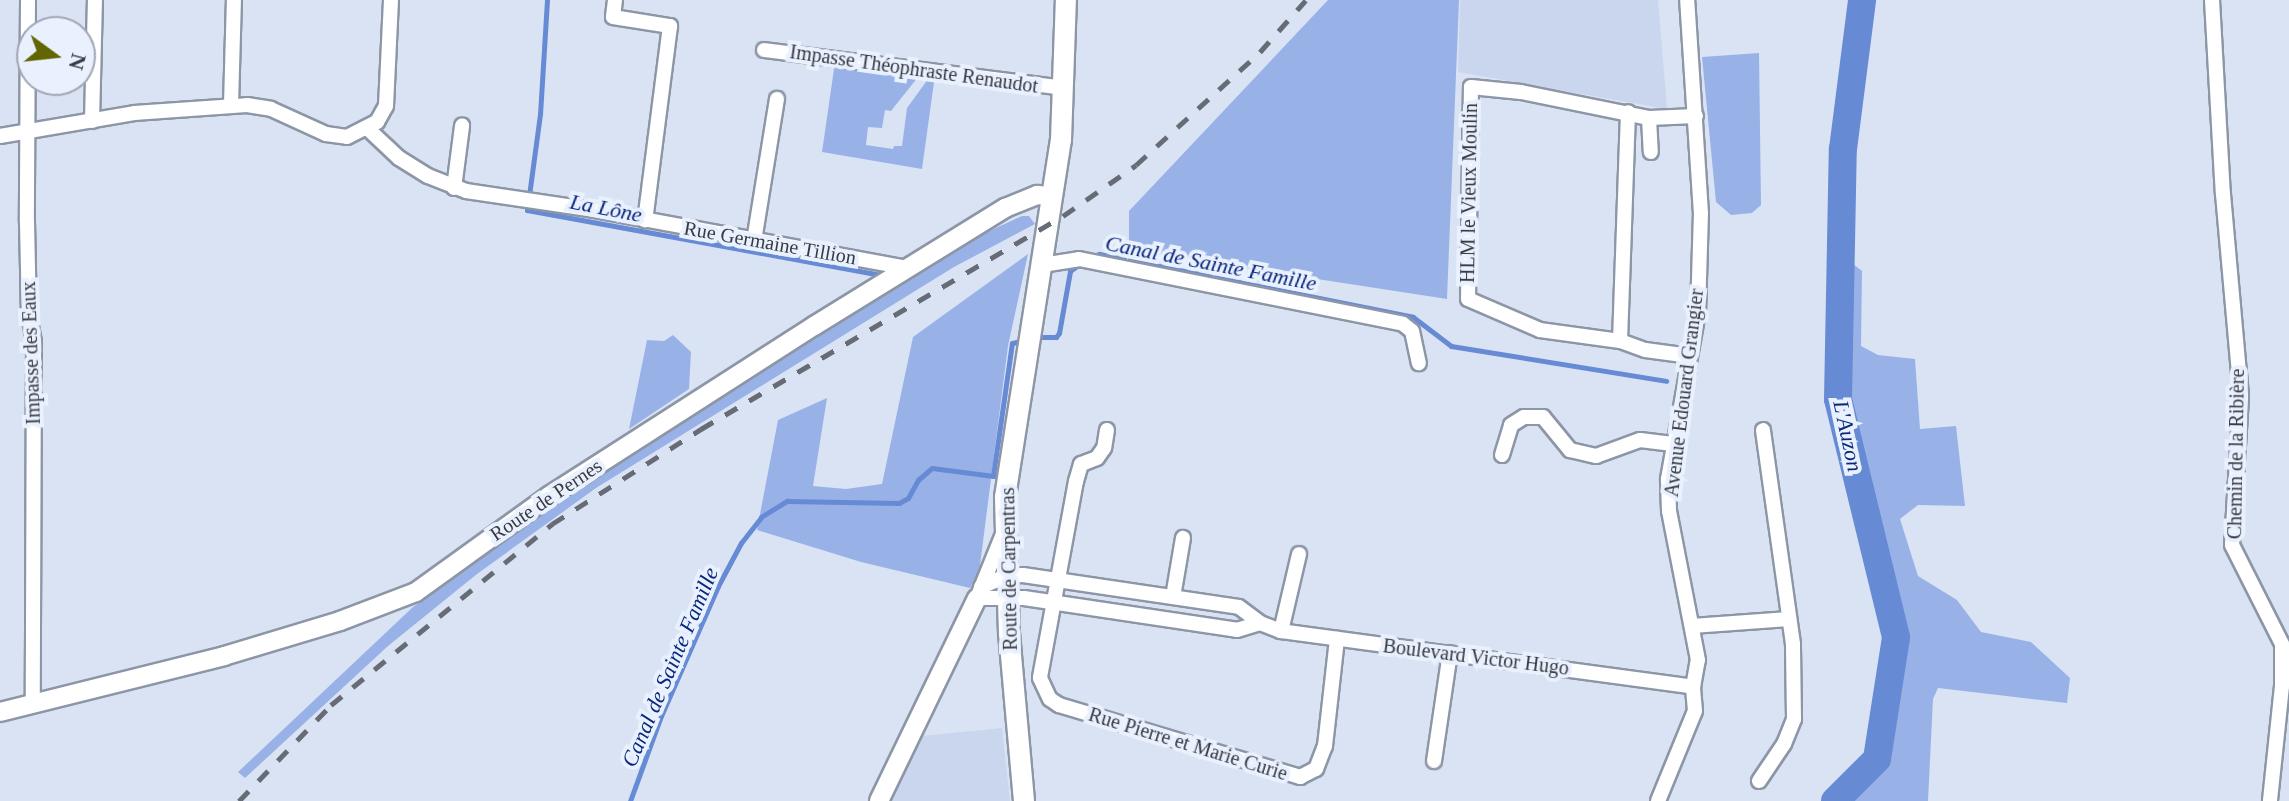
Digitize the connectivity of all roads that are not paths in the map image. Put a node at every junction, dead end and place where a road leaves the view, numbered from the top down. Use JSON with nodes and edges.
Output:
{"nodes":[{"id":1,"x":28,"y":0,"type":"edge"},
{"id":2,"x":95,"y":0,"type":"edge"},
{"id":3,"x":234,"y":0,"type":"edge"},
{"id":4,"x":391,"y":0,"type":"edge"},
{"id":5,"x":615,"y":0,"type":"edge"},
{"id":6,"x":1066,"y":0,"type":"edge"},
{"id":7,"x":1687,"y":0,"type":"edge"},
{"id":8,"x":2212,"y":0,"type":"edge"},
{"id":9,"x":764,"y":50,"type":"dead end"},
{"id":10,"x":1064,"y":88,"type":"junction"},
{"id":11,"x":777,"y":99,"type":"dead end"},
{"id":12,"x":231,"y":105,"type":"junction"},
{"id":13,"x":1628,"y":112,"type":"junction"},
{"id":14,"x":1696,"y":116,"type":"junction"},
{"id":15,"x":1671,"y":117,"type":"junction"},
{"id":16,"x":1649,"y":118,"type":"junction"},
{"id":17,"x":92,"y":121,"type":"junction"},
{"id":18,"x":462,"y":126,"type":"dead end"},
{"id":19,"x":367,"y":128,"type":"junction"},
{"id":20,"x":29,"y":131,"type":"junction"},
{"id":21,"x":1675,"y":134,"type":"dead end"},
{"id":22,"x":0,"y":136,"type":"edge"},
{"id":23,"x":1651,"y":152,"type":"dead end"},
{"id":24,"x":454,"y":188,"type":"junction"},
{"id":25,"x":1051,"y":196,"type":"junction"},
{"id":26,"x":645,"y":220,"type":"junction"},
{"id":27,"x":754,"y":241,"type":"junction"},
{"id":28,"x":1042,"y":265,"type":"junction"},
{"id":29,"x":907,"y":268,"type":"junction"},
{"id":30,"x":1620,"y":341,"type":"junction"},
{"id":31,"x":1690,"y":356,"type":"junction"},
{"id":32,"x":1419,"y":363,"type":"dead end"},
{"id":33,"x":1107,"y":430,"type":"dead end"},
{"id":34,"x":1763,"y":430,"type":"dead end"},
{"id":35,"x":1673,"y":444,"type":"junction"},
{"id":36,"x":1502,"y":455,"type":"dead end"},
{"id":37,"x":1004,"y":531,"type":"junction"},
{"id":38,"x":1183,"y":538,"type":"dead end"},
{"id":39,"x":1299,"y":554,"type":"dead end"},
{"id":40,"x":1006,"y":576,"type":"junction"},
{"id":41,"x":1057,"y":582,"type":"junction"},
{"id":42,"x":979,"y":593,"type":"junction"},
{"id":43,"x":1173,"y":597,"type":"junction"},
{"id":44,"x":1007,"y":598,"type":"junction"},
{"id":45,"x":1052,"y":604,"type":"junction"},
{"id":46,"x":1789,"y":619,"type":"junction"},
{"id":47,"x":1260,"y":623,"type":"junction"},
{"id":48,"x":1692,"y":626,"type":"junction"},
{"id":49,"x":1281,"y":631,"type":"junction"},
{"id":50,"x":1337,"y":639,"type":"junction"},
{"id":51,"x":1450,"y":653,"type":"junction"},
{"id":52,"x":1693,"y":687,"type":"junction"},
{"id":53,"x":33,"y":705,"type":"junction"},
{"id":54,"x":0,"y":712,"type":"edge"},
{"id":55,"x":1434,"y":761,"type":"dead end"},
{"id":56,"x":1759,"y":781,"type":"dead end"},
{"id":57,"x":879,"y":801,"type":"edge"},
{"id":58,"x":1024,"y":801,"type":"edge"},
{"id":59,"x":1658,"y":801,"type":"edge"},
{"id":60,"x":2270,"y":801,"type":"edge"}],
"edges":[{"from":1,"to":20,"type":"street","name":"Impasse des Eaux"},
{"from":2,"to":17,"type":"street"},
{"from":3,"to":12,"type":"street"},
{"from":4,"to":19,"type":"street"},
{"from":5,"to":26,"type":"street"},
{"from":6,"to":10,"type":"main road","name":"Route de Carpentras"},
{"from":7,"to":14,"type":"street","name":"Avenue Edouard Grangier"},
{"from":8,"to":60,"type":"street","name":"Chemin de la Ribière"},
{"from":9,"to":10,"type":"street","name":"Impasse Théophraste Renaudot"},
{"from":10,"to":25,"type":"main road","name":"Route de Carpentras"},
{"from":11,"to":27,"type":"street"},
{"from":12,"to":17,"type":"street"},
{"from":12,"to":19,"type":"street"},
{"from":13,"to":16,"type":"street","name":"HLM le Vieux Moulin"},
{"from":13,"to":30,"type":"street"},
{"from":13,"to":30,"type":"street","name":"HLM le Vieux Moulin"},
{"from":14,"to":15,"type":"street","name":"HLM le Vieux Moulin"},
{"from":14,"to":31,"type":"street","name":"Avenue Edouard Grangier"},
{"from":15,"to":16,"type":"street","name":"HLM le Vieux Moulin"},
{"from":15,"to":21,"type":"street"},
{"from":16,"to":23,"type":"street"},
{"from":17,"to":20,"type":"street"},
{"from":18,"to":24,"type":"street"},
{"from":19,"to":24,"type":"street","name":"Rue Germaine Tillion"},
{"from":20,"to":22,"type":"street"},
{"from":20,"to":53,"type":"street","name":"Impasse des Eaux"},
{"from":24,"to":26,"type":"street","name":"Rue Germaine Tillion"},
{"from":25,"to":28,"type":"main road","name":"Route de Carpentras"},
{"from":25,"to":29,"type":"street","name":"Route de Pernes"},
{"from":26,"to":27,"type":"street","name":"Rue Germaine Tillion"},
{"from":27,"to":29,"type":"street","name":"Rue Germaine Tillion"},
{"from":28,"to":32,"type":"street"},
{"from":28,"to":37,"type":"main road","name":"Route de Carpentras"},
{"from":29,"to":53,"type":"street","name":"Route de Pernes"},
{"from":30,"to":31,"type":"street","name":"HLM le Vieux Moulin"},
{"from":31,"to":35,"type":"street","name":"Avenue Edouard Grangier"},
{"from":33,"to":41,"type":"street","name":"Rue Pierre et Marie Curie"},
{"from":34,"to":46,"type":"street"},
{"from":35,"to":36,"type":"street"},
{"from":35,"to":48,"type":"street","name":"Avenue Edouard Grangier"},
{"from":37,"to":40,"type":"main road","name":"Route de Carpentras"},
{"from":37,"to":42,"type":"street"},
{"from":38,"to":43,"type":"street"},
{"from":39,"to":49,"type":"street"},
{"from":40,"to":41,"type":"street","name":"Boulevard Victor Hugo"},
{"from":40,"to":42,"type":"street"},
{"from":40,"to":44,"type":"main road","name":"Route de Carpentras"},
{"from":41,"to":43,"type":"street","name":"Boulevard Victor Hugo"},
{"from":41,"to":45,"type":"street","name":"Rue Pierre et Marie Curie"},
{"from":42,"to":44,"type":"street","name":"Boulevard Victor Hugo"},
{"from":42,"to":57,"type":"street"},
{"from":43,"to":47,"type":"street","name":"Boulevard Victor Hugo"},
{"from":44,"to":45,"type":"street","name":"Boulevard Victor Hugo"},
{"from":44,"to":58,"type":"main road","name":"Route de Carpentras"},
{"from":45,"to":47,"type":"street","name":"Boulevard Victor Hugo"},
{"from":45,"to":50,"type":"street","name":"Rue Pierre et Marie Curie"},
{"from":46,"to":48,"type":"street"},
{"from":46,"to":56,"type":"street"},
{"from":47,"to":49,"type":"street","name":"Boulevard Victor Hugo"},
{"from":48,"to":52,"type":"street","name":"Avenue Edouard Grangier"},
{"from":49,"to":50,"type":"street","name":"Boulevard Victor Hugo"},
{"from":50,"to":51,"type":"street","name":"Boulevard Victor Hugo"},
{"from":51,"to":52,"type":"street","name":"Boulevard Victor Hugo"},
{"from":51,"to":55,"type":"street"},
{"from":52,"to":59,"type":"street","name":"Avenue Edouard Grangier"},
{"from":53,"to":54,"type":"street","name":"Route de Pernes"}]}
